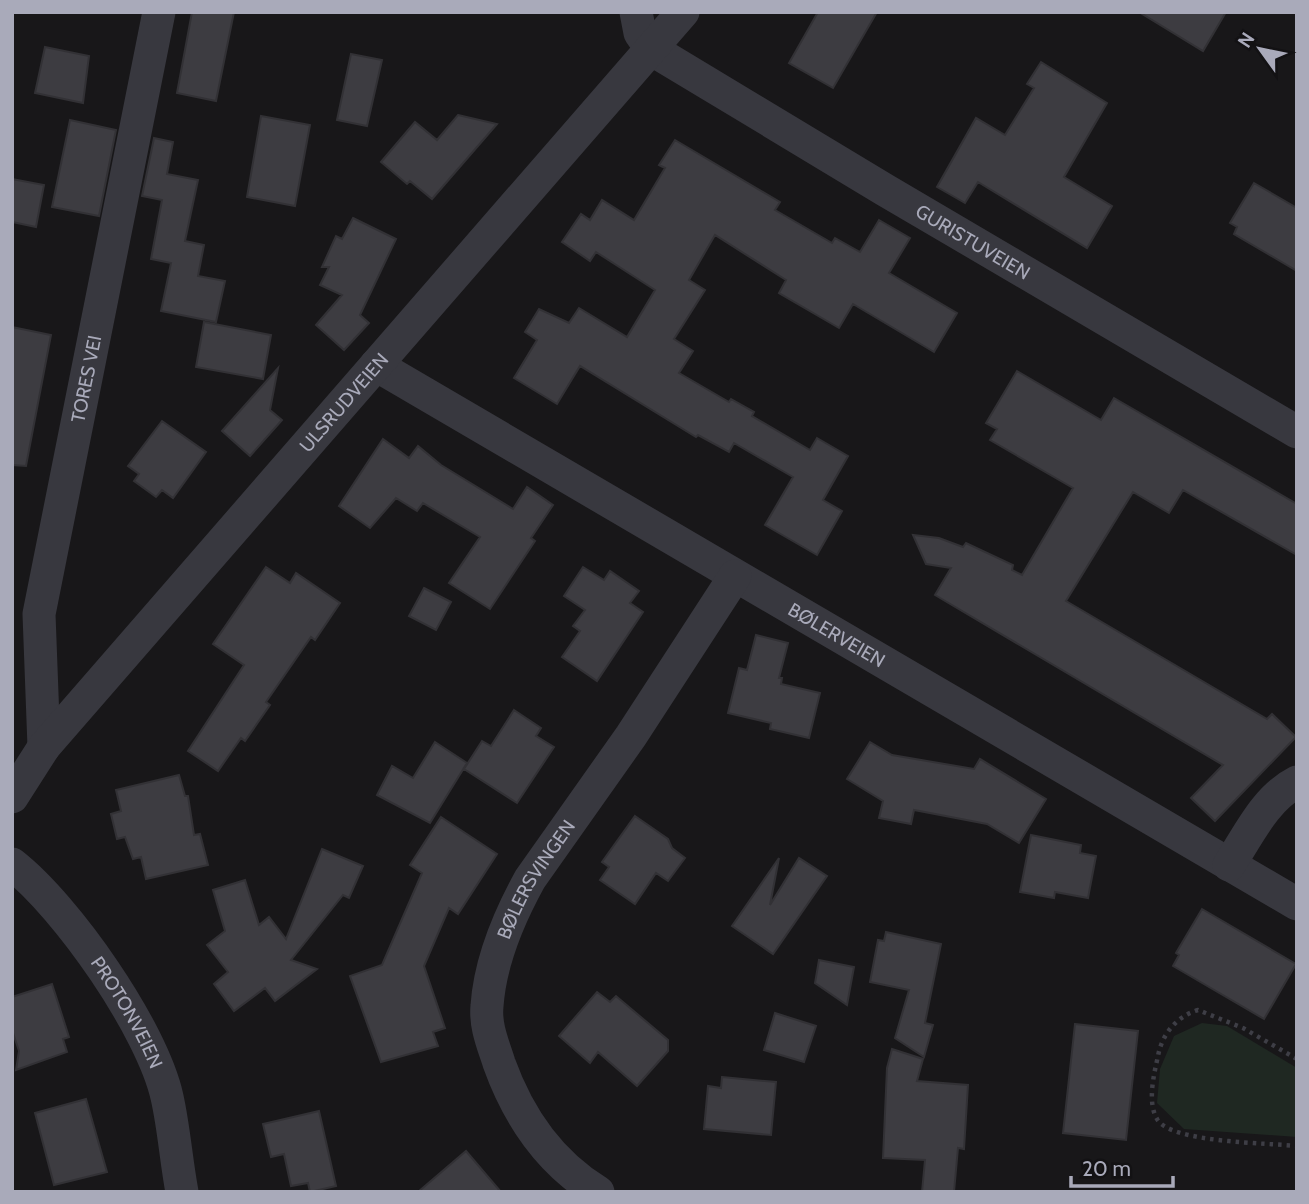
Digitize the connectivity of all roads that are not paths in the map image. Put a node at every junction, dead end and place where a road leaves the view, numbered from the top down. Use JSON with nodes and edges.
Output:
{"nodes":[{"id":1,"x":159,"y":12,"type":"edge"},
{"id":2,"x":636,"y":12,"type":"edge"},
{"id":3,"x":684,"y":12,"type":"edge"},
{"id":4,"x":651,"y":49,"type":"junction"},
{"id":5,"x":376,"y":365,"type":"junction"},
{"id":6,"x":1297,"y":432,"type":"edge"},
{"id":7,"x":735,"y":576,"type":"junction"},
{"id":8,"x":44,"y":747,"type":"junction"},
{"id":9,"x":1297,"y":782,"type":"edge"},
{"id":10,"x":12,"y":797,"type":"edge"},
{"id":11,"x":12,"y":864,"type":"edge"},
{"id":12,"x":1229,"y":864,"type":"junction"},
{"id":13,"x":1297,"y":904,"type":"edge"},
{"id":14,"x":182,"y":1192,"type":"edge"},
{"id":15,"x":598,"y":1192,"type":"edge"}],
"edges":[{"from":1,"to":8,"type":"street","name":"TORES VEI"},
{"from":2,"to":4,"type":"street"},
{"from":3,"to":4,"type":"street","name":"ULSRUDVEIEN"},
{"from":4,"to":5,"type":"street","name":"ULSRUDVEIEN"},
{"from":4,"to":6,"type":"street","name":"GURISTUVEIEN"},
{"from":5,"to":7,"type":"street","name":"BØLERVEIEN"},
{"from":5,"to":8,"type":"street","name":"ULSRUDVEIEN"},
{"from":7,"to":12,"type":"street","name":"BØLERVEIEN"},
{"from":7,"to":15,"type":"street","name":"BØLERSVINGEN"},
{"from":8,"to":10,"type":"street","name":"ULSRUDVEIEN"},
{"from":9,"to":12,"type":"street"},
{"from":11,"to":14,"type":"street","name":"PROTONVEIEN"},
{"from":12,"to":13,"type":"street","name":"BØLERVEIEN"}]}
